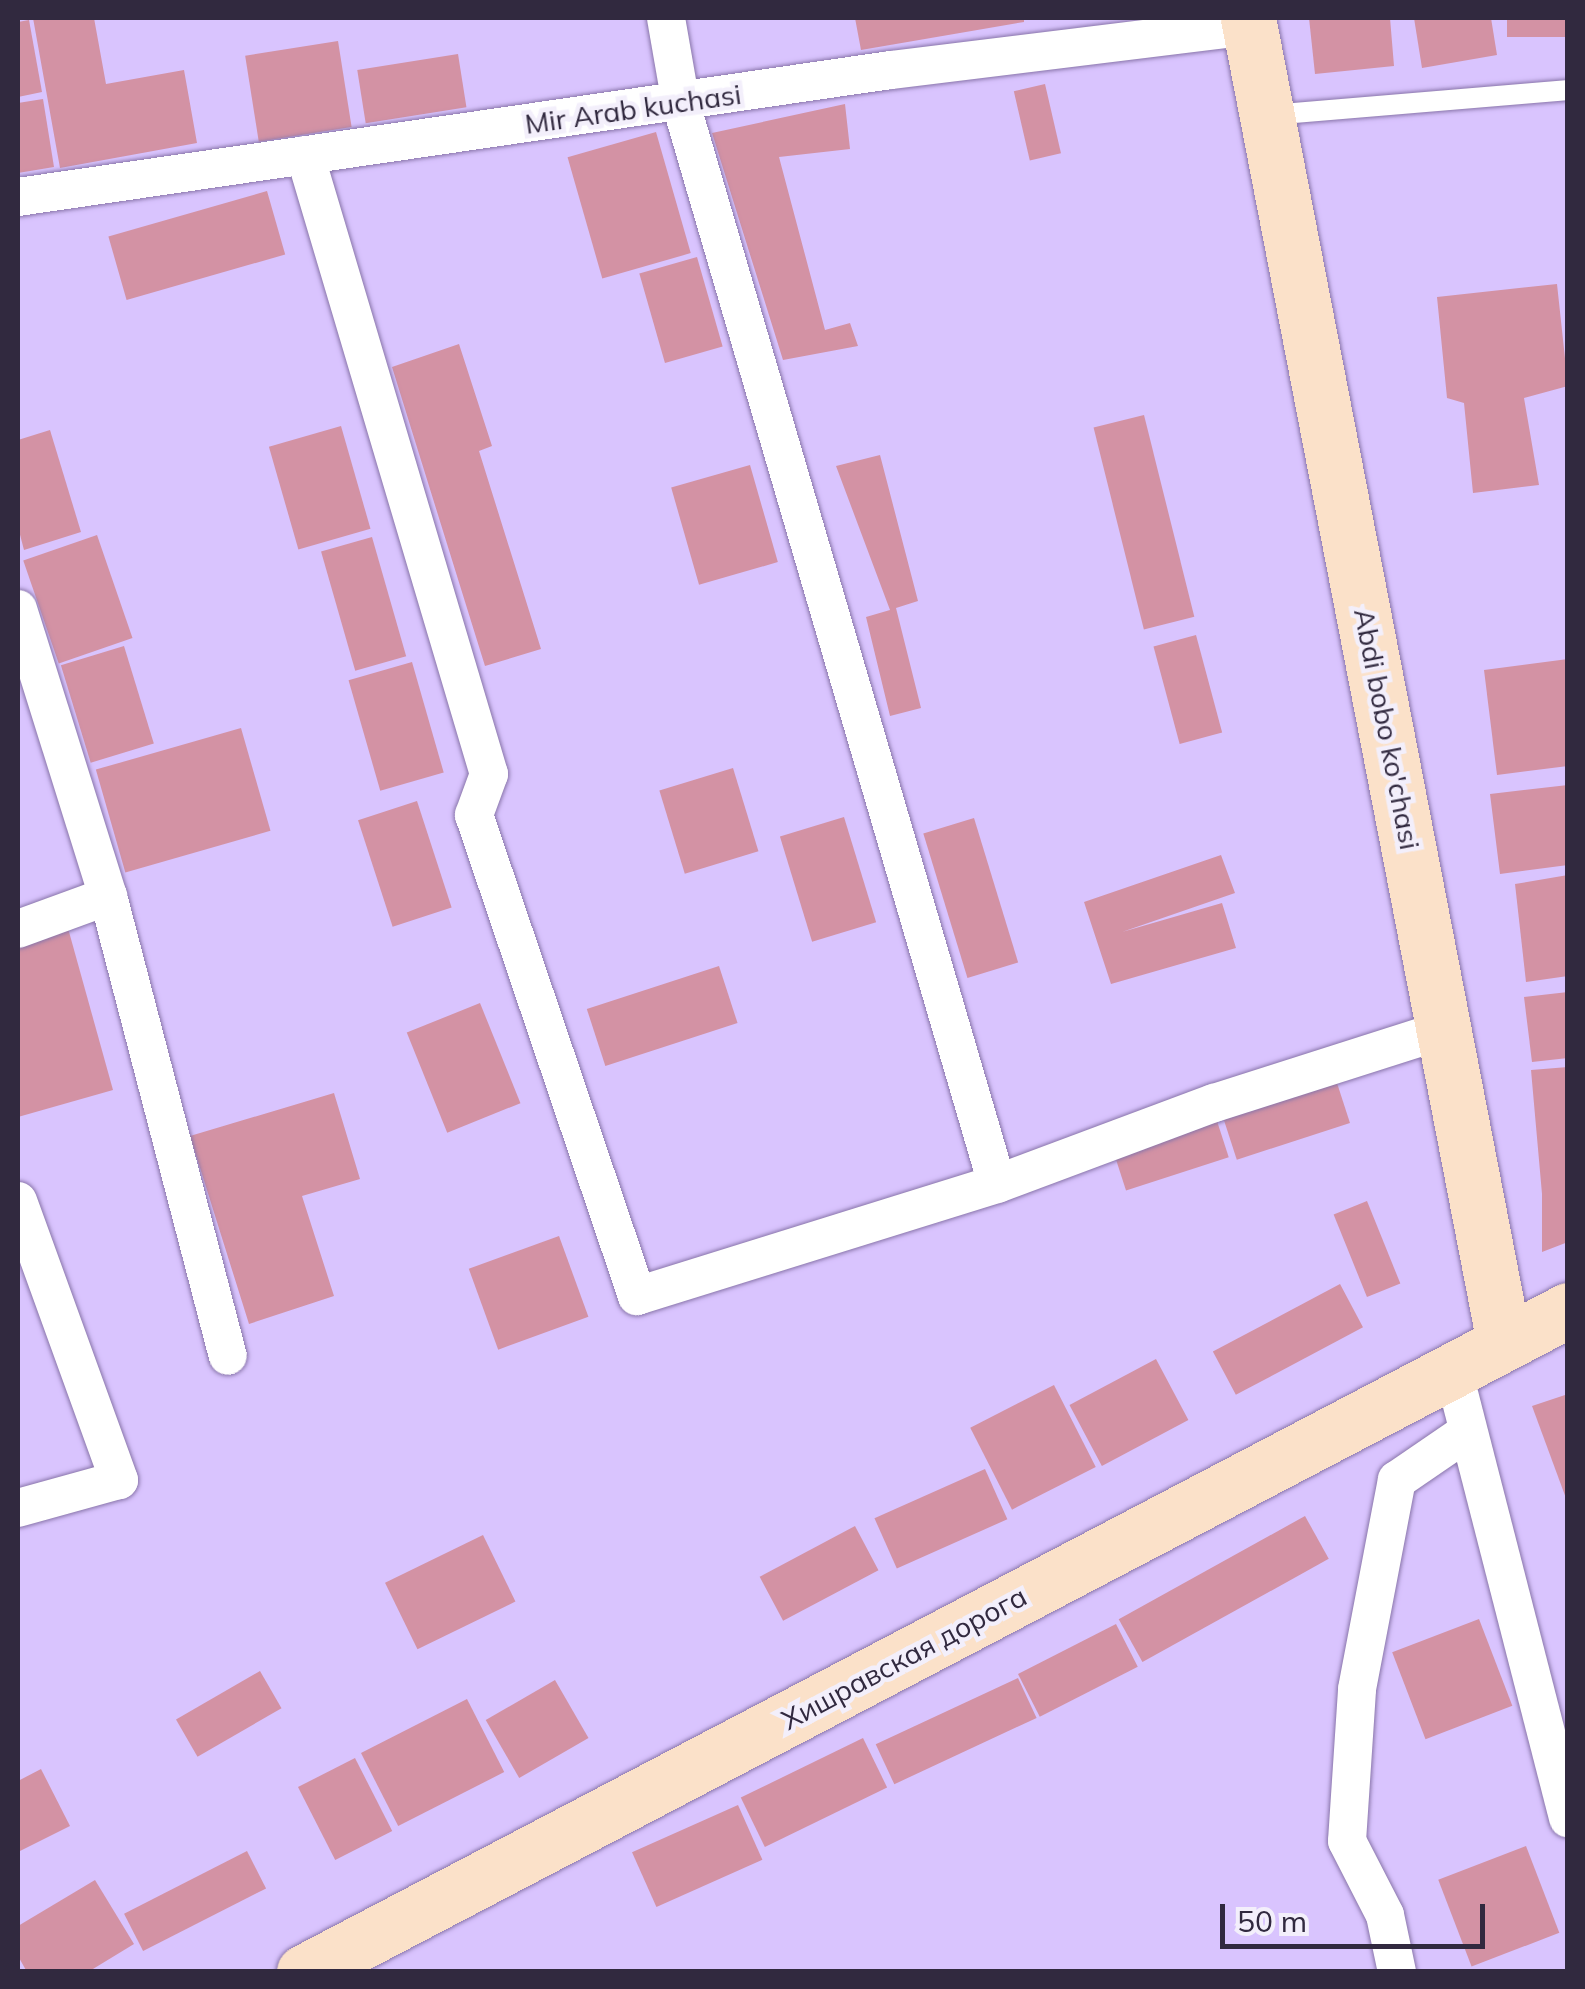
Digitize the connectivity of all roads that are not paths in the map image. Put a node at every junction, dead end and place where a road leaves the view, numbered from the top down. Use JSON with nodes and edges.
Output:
{"nodes":[{"id":1,"x":666,"y":18,"type":"edge"},
{"id":2,"x":1249,"y":22,"type":"edge"},
{"id":3,"x":1568,"y":90,"type":"edge"},
{"id":4,"x":682,"y":104,"type":"junction"},
{"id":5,"x":1268,"y":116,"type":"junction"},
{"id":6,"x":305,"y":155,"type":"junction"},
{"id":7,"x":18,"y":197,"type":"edge"},
{"id":8,"x":18,"y":609,"type":"edge"},
{"id":9,"x":108,"y":896,"type":"junction"},
{"id":10,"x":18,"y":929,"type":"edge"},
{"id":11,"x":1446,"y":1029,"type":"junction"},
{"id":12,"x":997,"y":1184,"type":"junction"},
{"id":13,"x":18,"y":1201,"type":"edge"},
{"id":14,"x":1568,"y":1310,"type":"edge"},
{"id":15,"x":1504,"y":1342,"type":"junction"},
{"id":16,"x":228,"y":1356,"type":"dead end"},
{"id":17,"x":1453,"y":1370,"type":"junction"},
{"id":18,"x":1467,"y":1432,"type":"junction"},
{"id":19,"x":18,"y":1508,"type":"edge"},
{"id":20,"x":1560,"y":1747,"type":"edge"},
{"id":21,"x":1568,"y":1819,"type":"edge"},
{"id":22,"x":304,"y":1972,"type":"edge"},
{"id":23,"x":1397,"y":1972,"type":"edge"}],
"edges":[{"from":1,"to":4,"type":"street"},
{"from":2,"to":4,"type":"street","name":"Mir Arab kuchasi"},
{"from":2,"to":5,"type":"main road"},
{"from":3,"to":5,"type":"lane"},
{"from":4,"to":6,"type":"street","name":"Mir Arab kuchasi"},
{"from":4,"to":12,"type":"street"},
{"from":5,"to":11,"type":"main road","name":"Abdi bobo ko'chasi"},
{"from":6,"to":7,"type":"street","name":"Mir Arab kuchasi"},
{"from":6,"to":12,"type":"street"},
{"from":8,"to":9,"type":"street"},
{"from":9,"to":10,"type":"street"},
{"from":9,"to":16,"type":"street"},
{"from":11,"to":12,"type":"street"},
{"from":11,"to":15,"type":"main road","name":"Abdi bobo ko'chasi"},
{"from":13,"to":19,"type":"street"},
{"from":14,"to":15,"type":"main road","name":"Хишравская дорога"},
{"from":15,"to":17,"type":"main road","name":"Хишравская дорога"},
{"from":17,"to":18,"type":"street"},
{"from":17,"to":22,"type":"main road","name":"Хишравская дорога"},
{"from":18,"to":20,"type":"street"},
{"from":18,"to":23,"type":"street"},
{"from":20,"to":21,"type":"street"}]}
